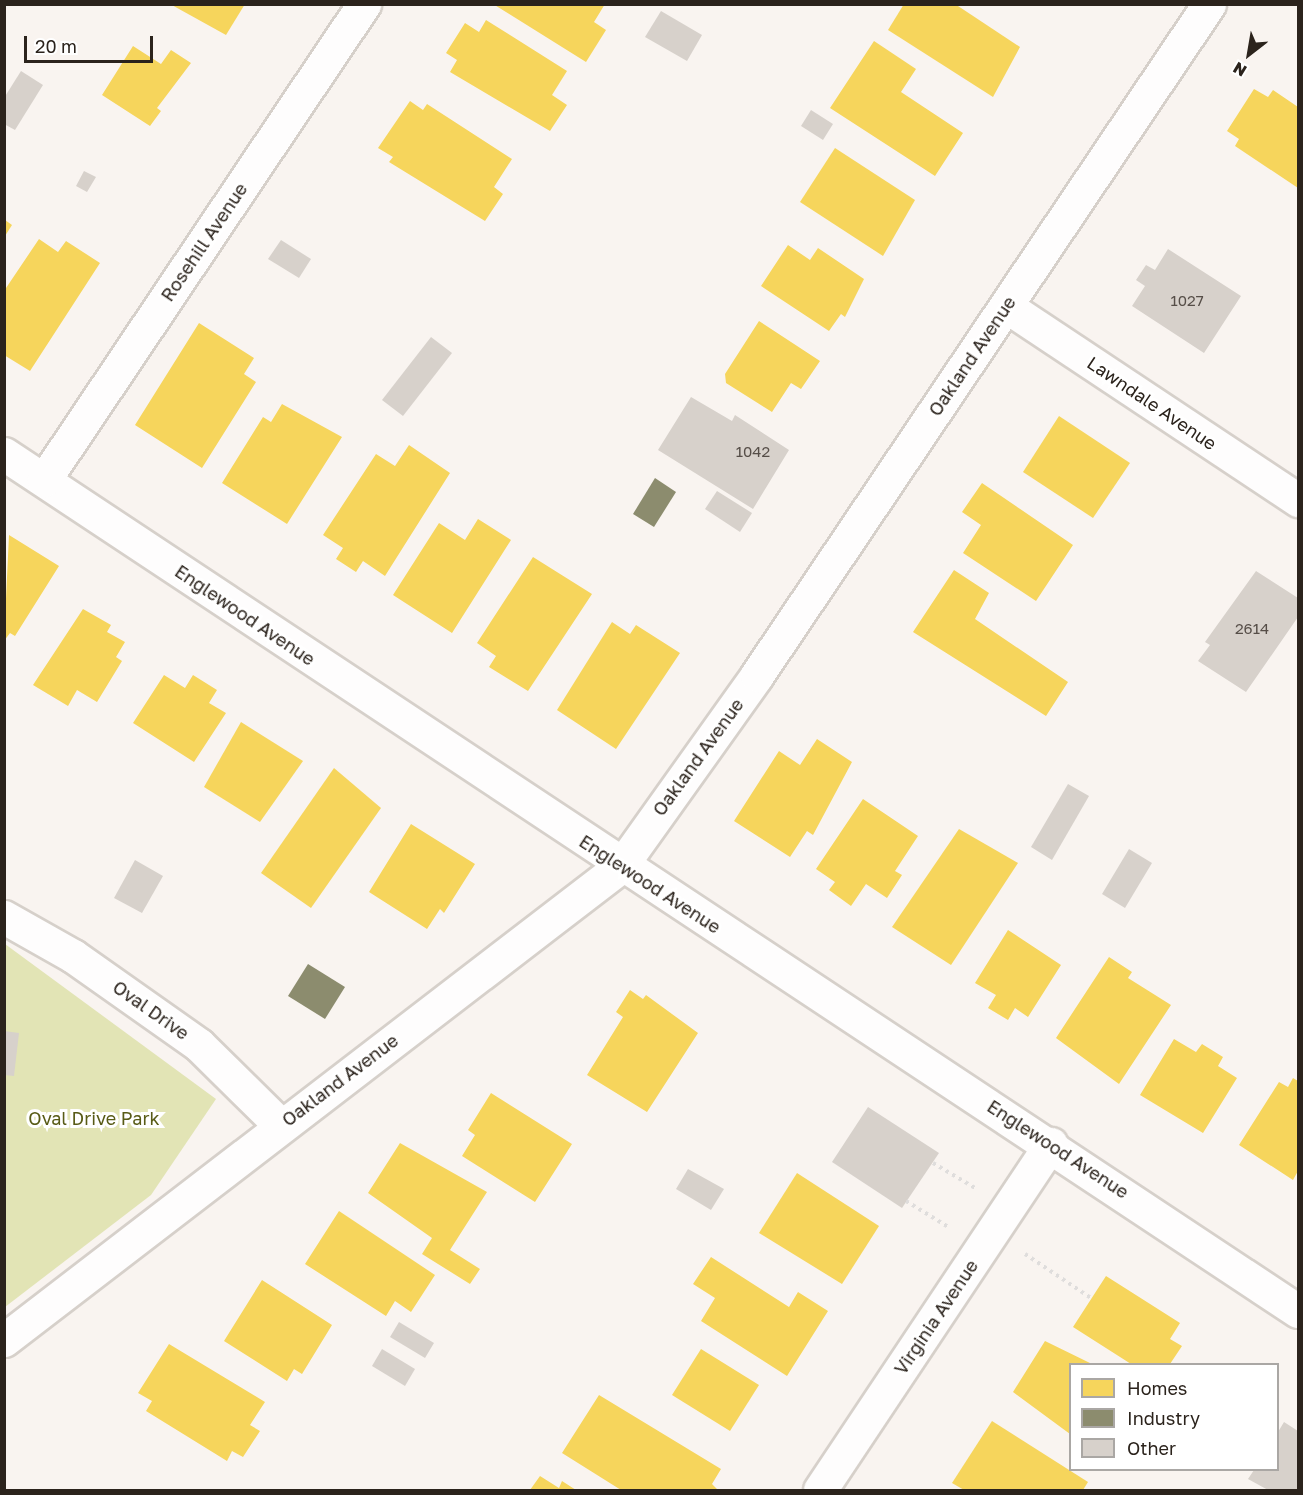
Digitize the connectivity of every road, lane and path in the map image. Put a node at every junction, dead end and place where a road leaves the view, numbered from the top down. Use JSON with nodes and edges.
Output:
{"nodes":[{"id":1,"x":364,"y":4,"type":"edge"},
{"id":2,"x":1209,"y":4,"type":"edge"},
{"id":3,"x":1006,"y":306,"type":"junction"},
{"id":4,"x":4,"y":454,"type":"edge"},
{"id":5,"x":44,"y":480,"type":"junction"},
{"id":6,"x":1299,"y":500,"type":"edge"},
{"id":7,"x":621,"y":866,"type":"junction"},
{"id":8,"x":4,"y":917,"type":"edge"},
{"id":9,"x":280,"y":1125,"type":"junction"},
{"id":10,"x":1051,"y":1144,"type":"junction"},
{"id":11,"x":933,"y":1163,"type":"dead end"},
{"id":12,"x":983,"y":1193,"type":"dead end"},
{"id":13,"x":906,"y":1201,"type":"dead end"},
{"id":14,"x":958,"y":1233,"type":"dead end"},
{"id":15,"x":1018,"y":1249,"type":"dead end"},
{"id":16,"x":1091,"y":1298,"type":"dead end"},
{"id":17,"x":1299,"y":1311,"type":"edge"},
{"id":18,"x":4,"y":1340,"type":"edge"},
{"id":19,"x":820,"y":1491,"type":"edge"}],
"edges":[{"from":1,"to":5,"type":"street","name":"Rosehill Avenue"},
{"from":2,"to":3,"type":"street","name":"Oakland Avenue"},
{"from":3,"to":6,"type":"street","name":"Lawndale Avenue"},
{"from":3,"to":7,"type":"street","name":"Oakland Avenue"},
{"from":4,"to":5,"type":"street","name":"Englewood Avenue"},
{"from":5,"to":7,"type":"street","name":"Englewood Avenue"},
{"from":7,"to":9,"type":"street","name":"Oakland Avenue"},
{"from":7,"to":10,"type":"street","name":"Englewood Avenue"},
{"from":8,"to":9,"type":"street","name":"Oval Drive"},
{"from":9,"to":18,"type":"street","name":"Oakland Avenue"},
{"from":10,"to":17,"type":"street","name":"Englewood Avenue"},
{"from":10,"to":19,"type":"street","name":"Virginia Avenue"},
{"from":11,"to":12,"type":"path"},
{"from":13,"to":14,"type":"path"},
{"from":15,"to":16,"type":"path"}]}
